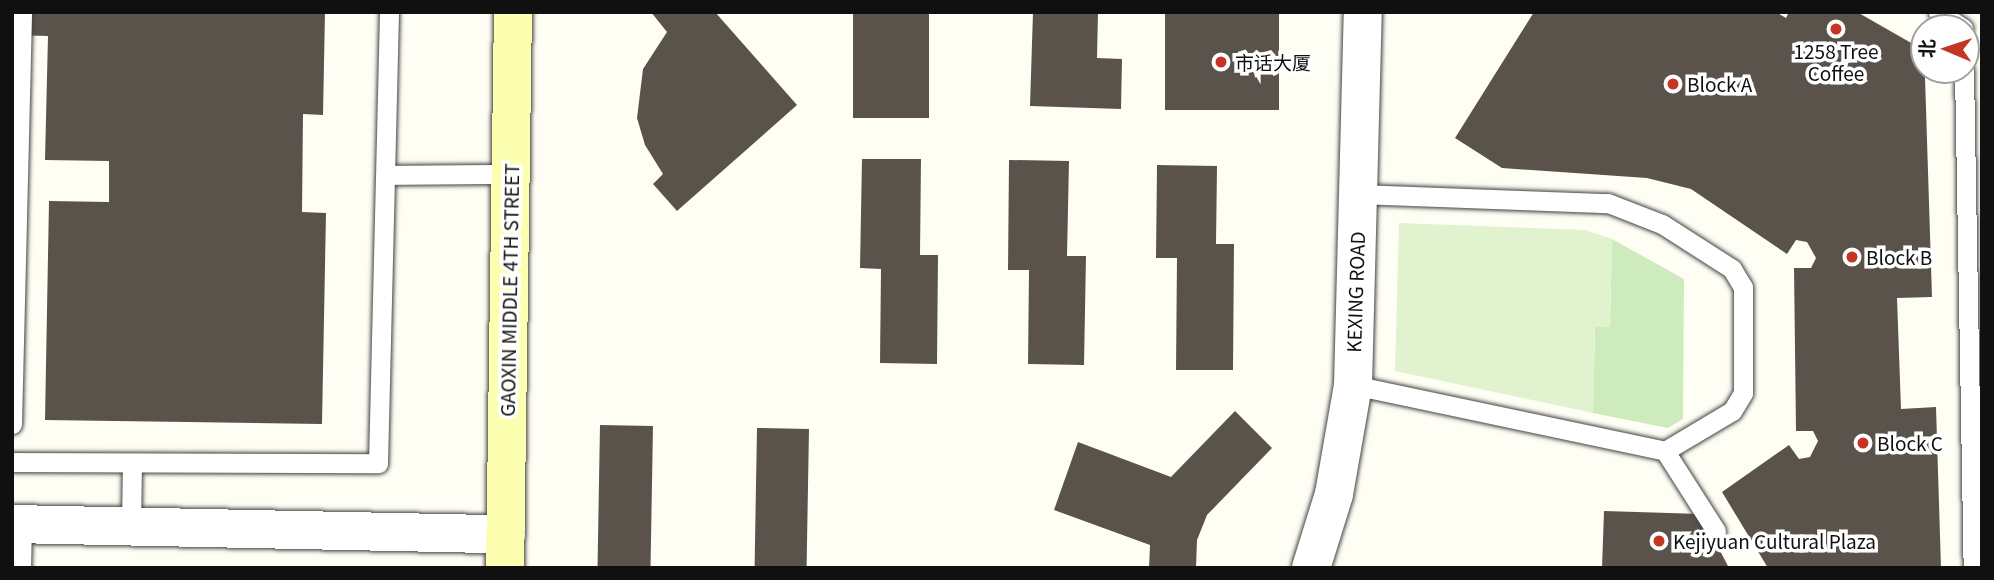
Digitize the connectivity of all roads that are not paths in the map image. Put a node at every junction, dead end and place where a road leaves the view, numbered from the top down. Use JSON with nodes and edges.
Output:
{"nodes":[{"id":1,"x":22,"y":12,"type":"edge"},
{"id":2,"x":389,"y":12,"type":"edge"},
{"id":3,"x":513,"y":12,"type":"edge"},
{"id":4,"x":1363,"y":12,"type":"edge"},
{"id":5,"x":1965,"y":84,"type":"edge"},
{"id":6,"x":510,"y":174,"type":"junction"},
{"id":7,"x":386,"y":175,"type":"junction"},
{"id":8,"x":1358,"y":194,"type":"junction"},
{"id":9,"x":1353,"y":385,"type":"junction"},
{"id":10,"x":12,"y":424,"type":"edge"},
{"id":11,"x":1665,"y":451,"type":"junction"},
{"id":12,"x":12,"y":462,"type":"edge"},
{"id":13,"x":132,"y":463,"type":"junction"},
{"id":14,"x":17,"y":524,"type":"edge"},
{"id":15,"x":131,"y":526,"type":"junction"},
{"id":16,"x":1716,"y":531,"type":"dead end"},
{"id":17,"x":505,"y":551,"type":"edge"},
{"id":18,"x":21,"y":568,"type":"edge"},
{"id":19,"x":1311,"y":568,"type":"edge"},
{"id":20,"x":1973,"y":568,"type":"edge"}],
"edges":[{"from":1,"to":10,"type":"lane"},
{"from":2,"to":7,"type":"lane"},
{"from":3,"to":6,"type":"main road","name":"GAOXIN MIDDLE 4TH STREET"},
{"from":4,"to":8,"type":"street","name":"KEXING ROAD"},
{"from":5,"to":20,"type":"lane"},
{"from":6,"to":7,"type":"lane"},
{"from":6,"to":17,"type":"main road","name":"GAOXIN MIDDLE 4TH STREET"},
{"from":7,"to":13,"type":"lane"},
{"from":8,"to":9,"type":"street","name":"KEXING ROAD"},
{"from":8,"to":11,"type":"lane"},
{"from":9,"to":11,"type":"lane"},
{"from":9,"to":19,"type":"street","name":"KEXING ROAD"},
{"from":11,"to":16,"type":"lane"},
{"from":12,"to":13,"type":"lane"},
{"from":13,"to":15,"type":"lane"},
{"from":14,"to":15,"type":"street"},
{"from":14,"to":18,"type":"lane"},
{"from":15,"to":17,"type":"street"}]}
